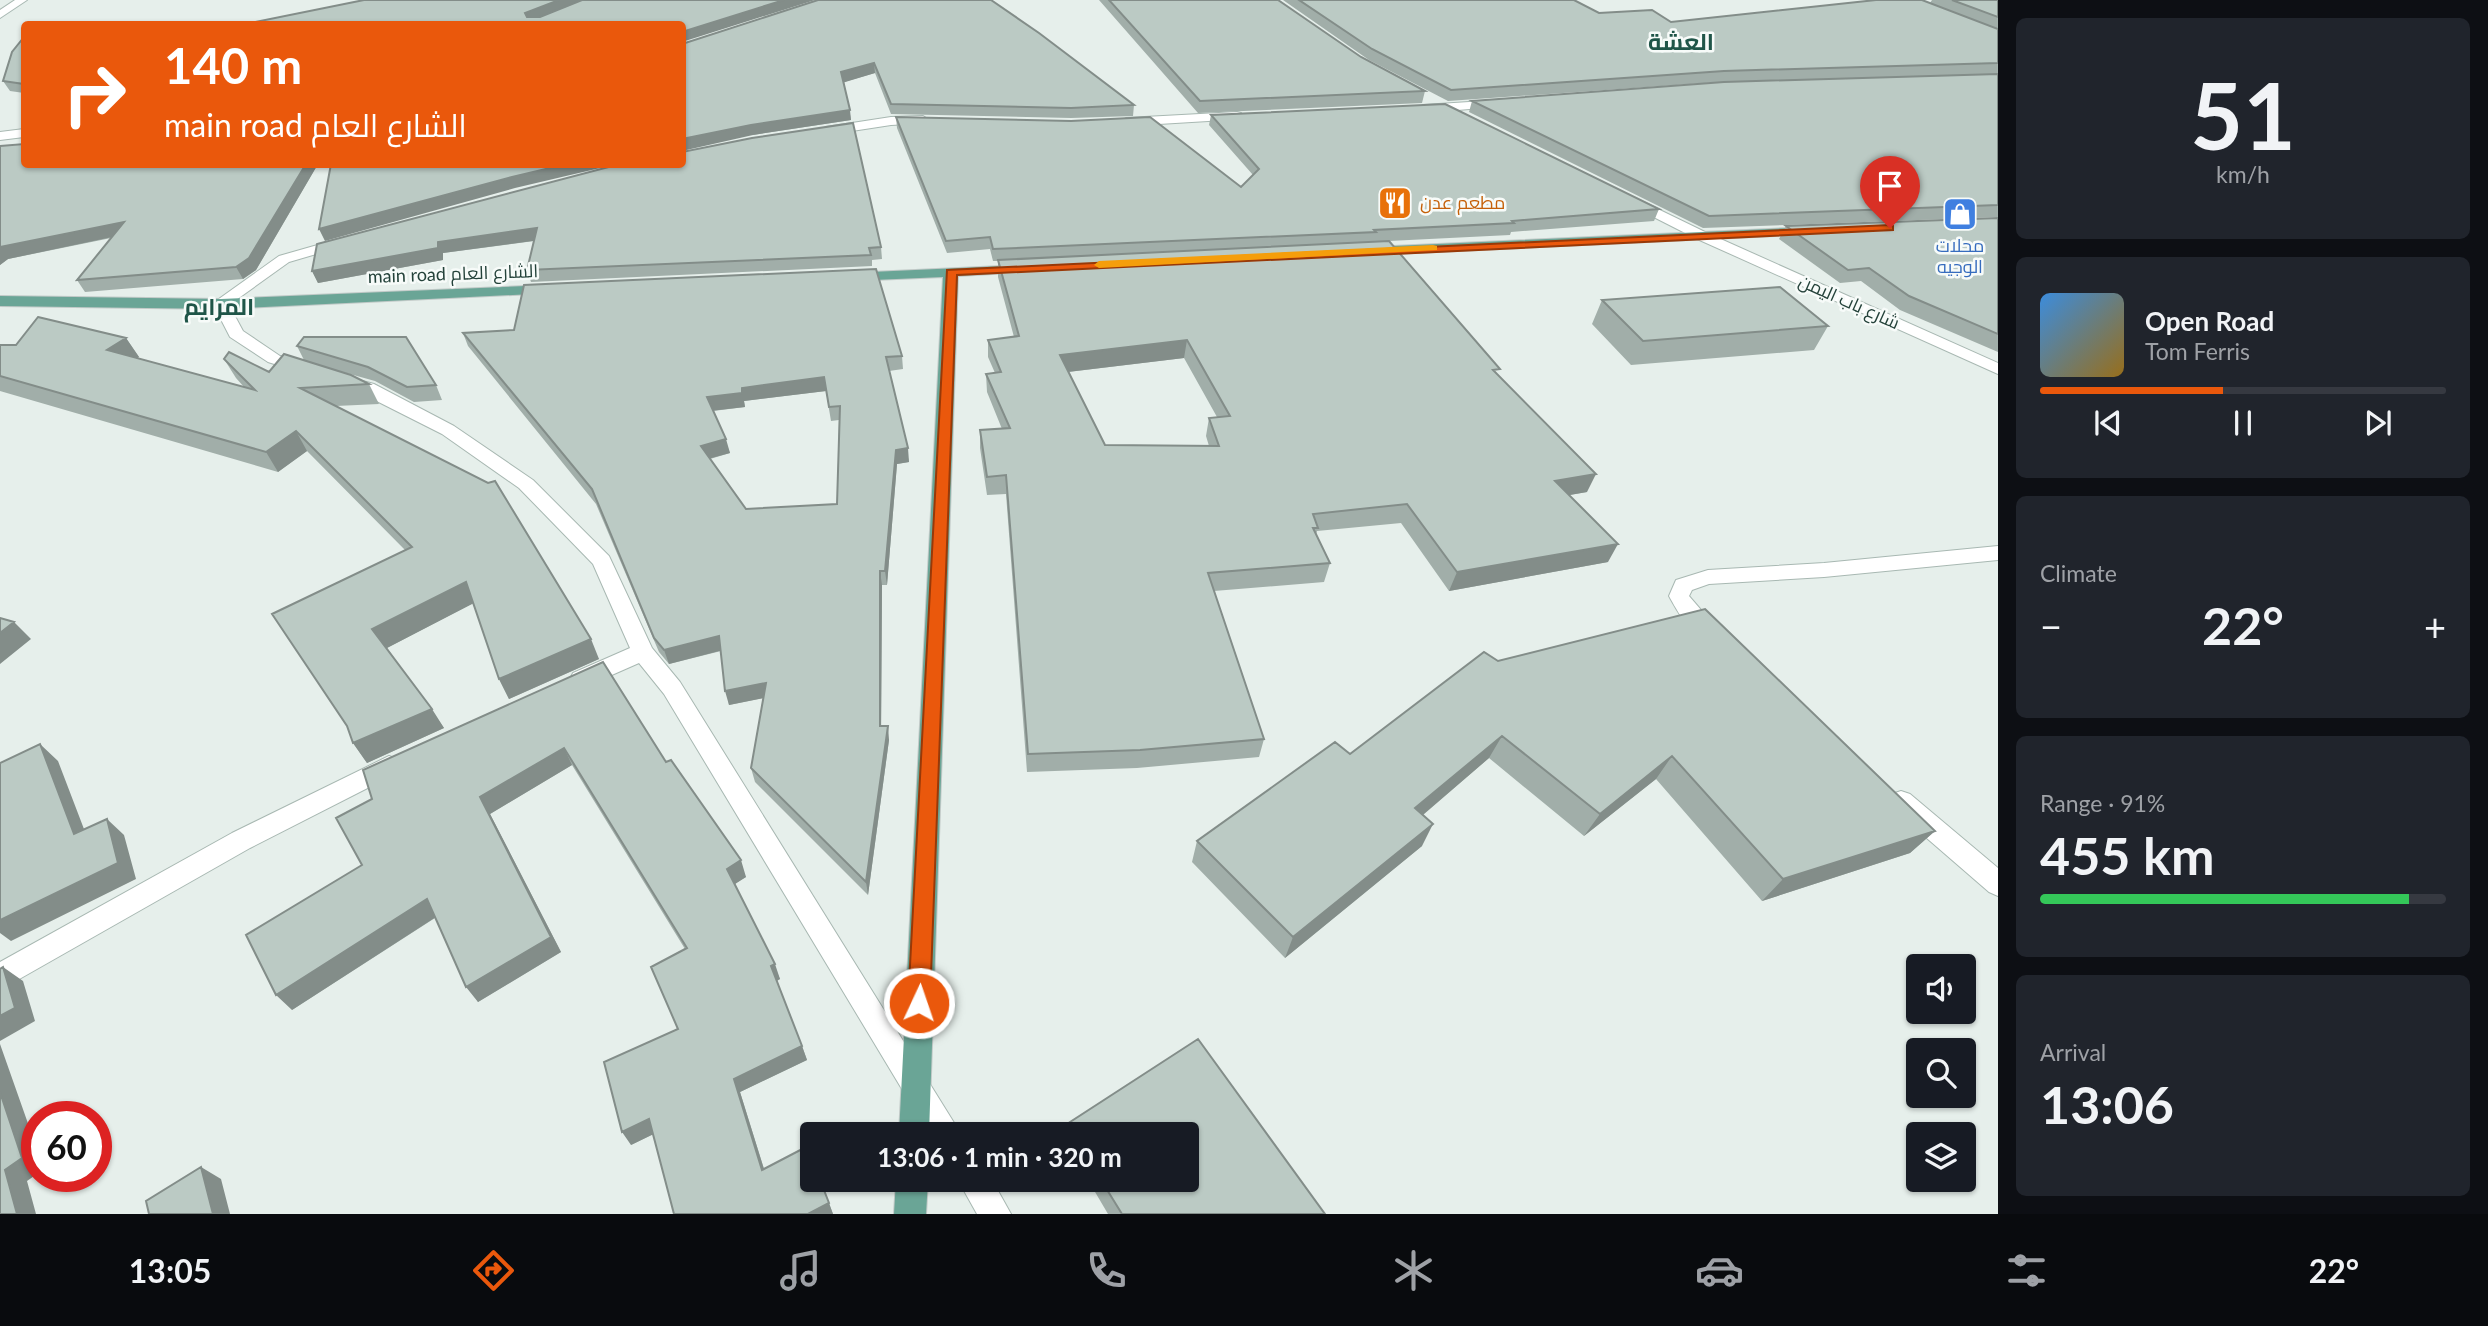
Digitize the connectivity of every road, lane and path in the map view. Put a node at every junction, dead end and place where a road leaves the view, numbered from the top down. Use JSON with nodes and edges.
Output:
{"nodes":[{"id":1,"x":22,"y":0,"type":"edge"},
{"id":2,"x":0,"y":15,"type":"edge"},
{"id":3,"x":1422,"y":95,"type":"edge"},
{"id":4,"x":1513,"y":103,"type":"edge"},
{"id":5,"x":1445,"y":107,"type":"junction"},
{"id":6,"x":1407,"y":110,"type":"edge"},
{"id":7,"x":1249,"y":116,"type":"edge"},
{"id":8,"x":1469,"y":120,"type":"edge"},
{"id":9,"x":940,"y":121,"type":"edge"},
{"id":10,"x":1109,"y":123,"type":"edge"},
{"id":11,"x":819,"y":132,"type":"edge"},
{"id":12,"x":21,"y":133,"type":"edge"},
{"id":13,"x":0,"y":136,"type":"edge"},
{"id":14,"x":1615,"y":192,"type":"edge"},
{"id":15,"x":1822,"y":230,"type":"edge"},
{"id":16,"x":1700,"y":235,"type":"junction"},
{"id":17,"x":356,"y":239,"type":"edge"},
{"id":18,"x":1353,"y":252,"type":"edge"},
{"id":19,"x":1034,"y":268,"type":"edge"},
{"id":20,"x":951,"y":272,"type":"junction"},
{"id":21,"x":827,"y":278,"type":"edge"},
{"id":22,"x":565,"y":289,"type":"edge"},
{"id":23,"x":0,"y":301,"type":"edge"},
{"id":24,"x":221,"y":304,"type":"junction"},
{"id":25,"x":1998,"y":369,"type":"edge"},
{"id":26,"x":1998,"y":553,"type":"edge"},
{"id":27,"x":1728,"y":650,"type":"edge"},
{"id":28,"x":643,"y":652,"type":"junction"},
{"id":29,"x":559,"y":690,"type":"edge"},
{"id":30,"x":414,"y":755,"type":"edge"},
{"id":31,"x":1881,"y":784,"type":"edge"},
{"id":32,"x":1998,"y":884,"type":"edge"},
{"id":33,"x":0,"y":977,"type":"edge"},
{"id":34,"x":916,"y":1084,"type":"junction"},
{"id":35,"x":914,"y":1122,"type":"edge"},
{"id":36,"x":939,"y":1122,"type":"edge"},
{"id":37,"x":911,"y":1192,"type":"edge"},
{"id":38,"x":981,"y":1192,"type":"edge"},
{"id":39,"x":910,"y":1214,"type":"edge"},
{"id":40,"x":995,"y":1214,"type":"edge"}],
"edges":[{"from":1,"to":2,"type":"street"},
{"from":3,"to":5,"type":"street"},
{"from":4,"to":5,"type":"street"},
{"from":5,"to":6,"type":"street"},
{"from":5,"to":8,"type":"street"},
{"from":7,"to":10,"type":"street"},
{"from":9,"to":11,"type":"street"},
{"from":12,"to":13,"type":"street"},
{"from":14,"to":16,"type":"street","name":"شارع باب اليمن"},
{"from":15,"to":16,"type":"main road"},
{"from":16,"to":18,"type":"main road"},
{"from":16,"to":25,"type":"street","name":"شارع باب اليمن"},
{"from":17,"to":24,"type":"street"},
{"from":19,"to":20,"type":"main road"},
{"from":20,"to":21,"type":"main road"},
{"from":20,"to":34,"type":"main road"},
{"from":22,"to":24,"type":"main road","name":"main road الشارع العام"},
{"from":23,"to":24,"type":"main road","name":"main road الشارع العام"},
{"from":24,"to":28,"type":"street"},
{"from":26,"to":27,"type":"street"},
{"from":28,"to":29,"type":"street"},
{"from":28,"to":34,"type":"street"},
{"from":30,"to":33,"type":"street"},
{"from":31,"to":32,"type":"street"},
{"from":34,"to":35,"type":"main road"},
{"from":34,"to":36,"type":"street"},
{"from":37,"to":39,"type":"main road"},
{"from":38,"to":40,"type":"street"}]}
